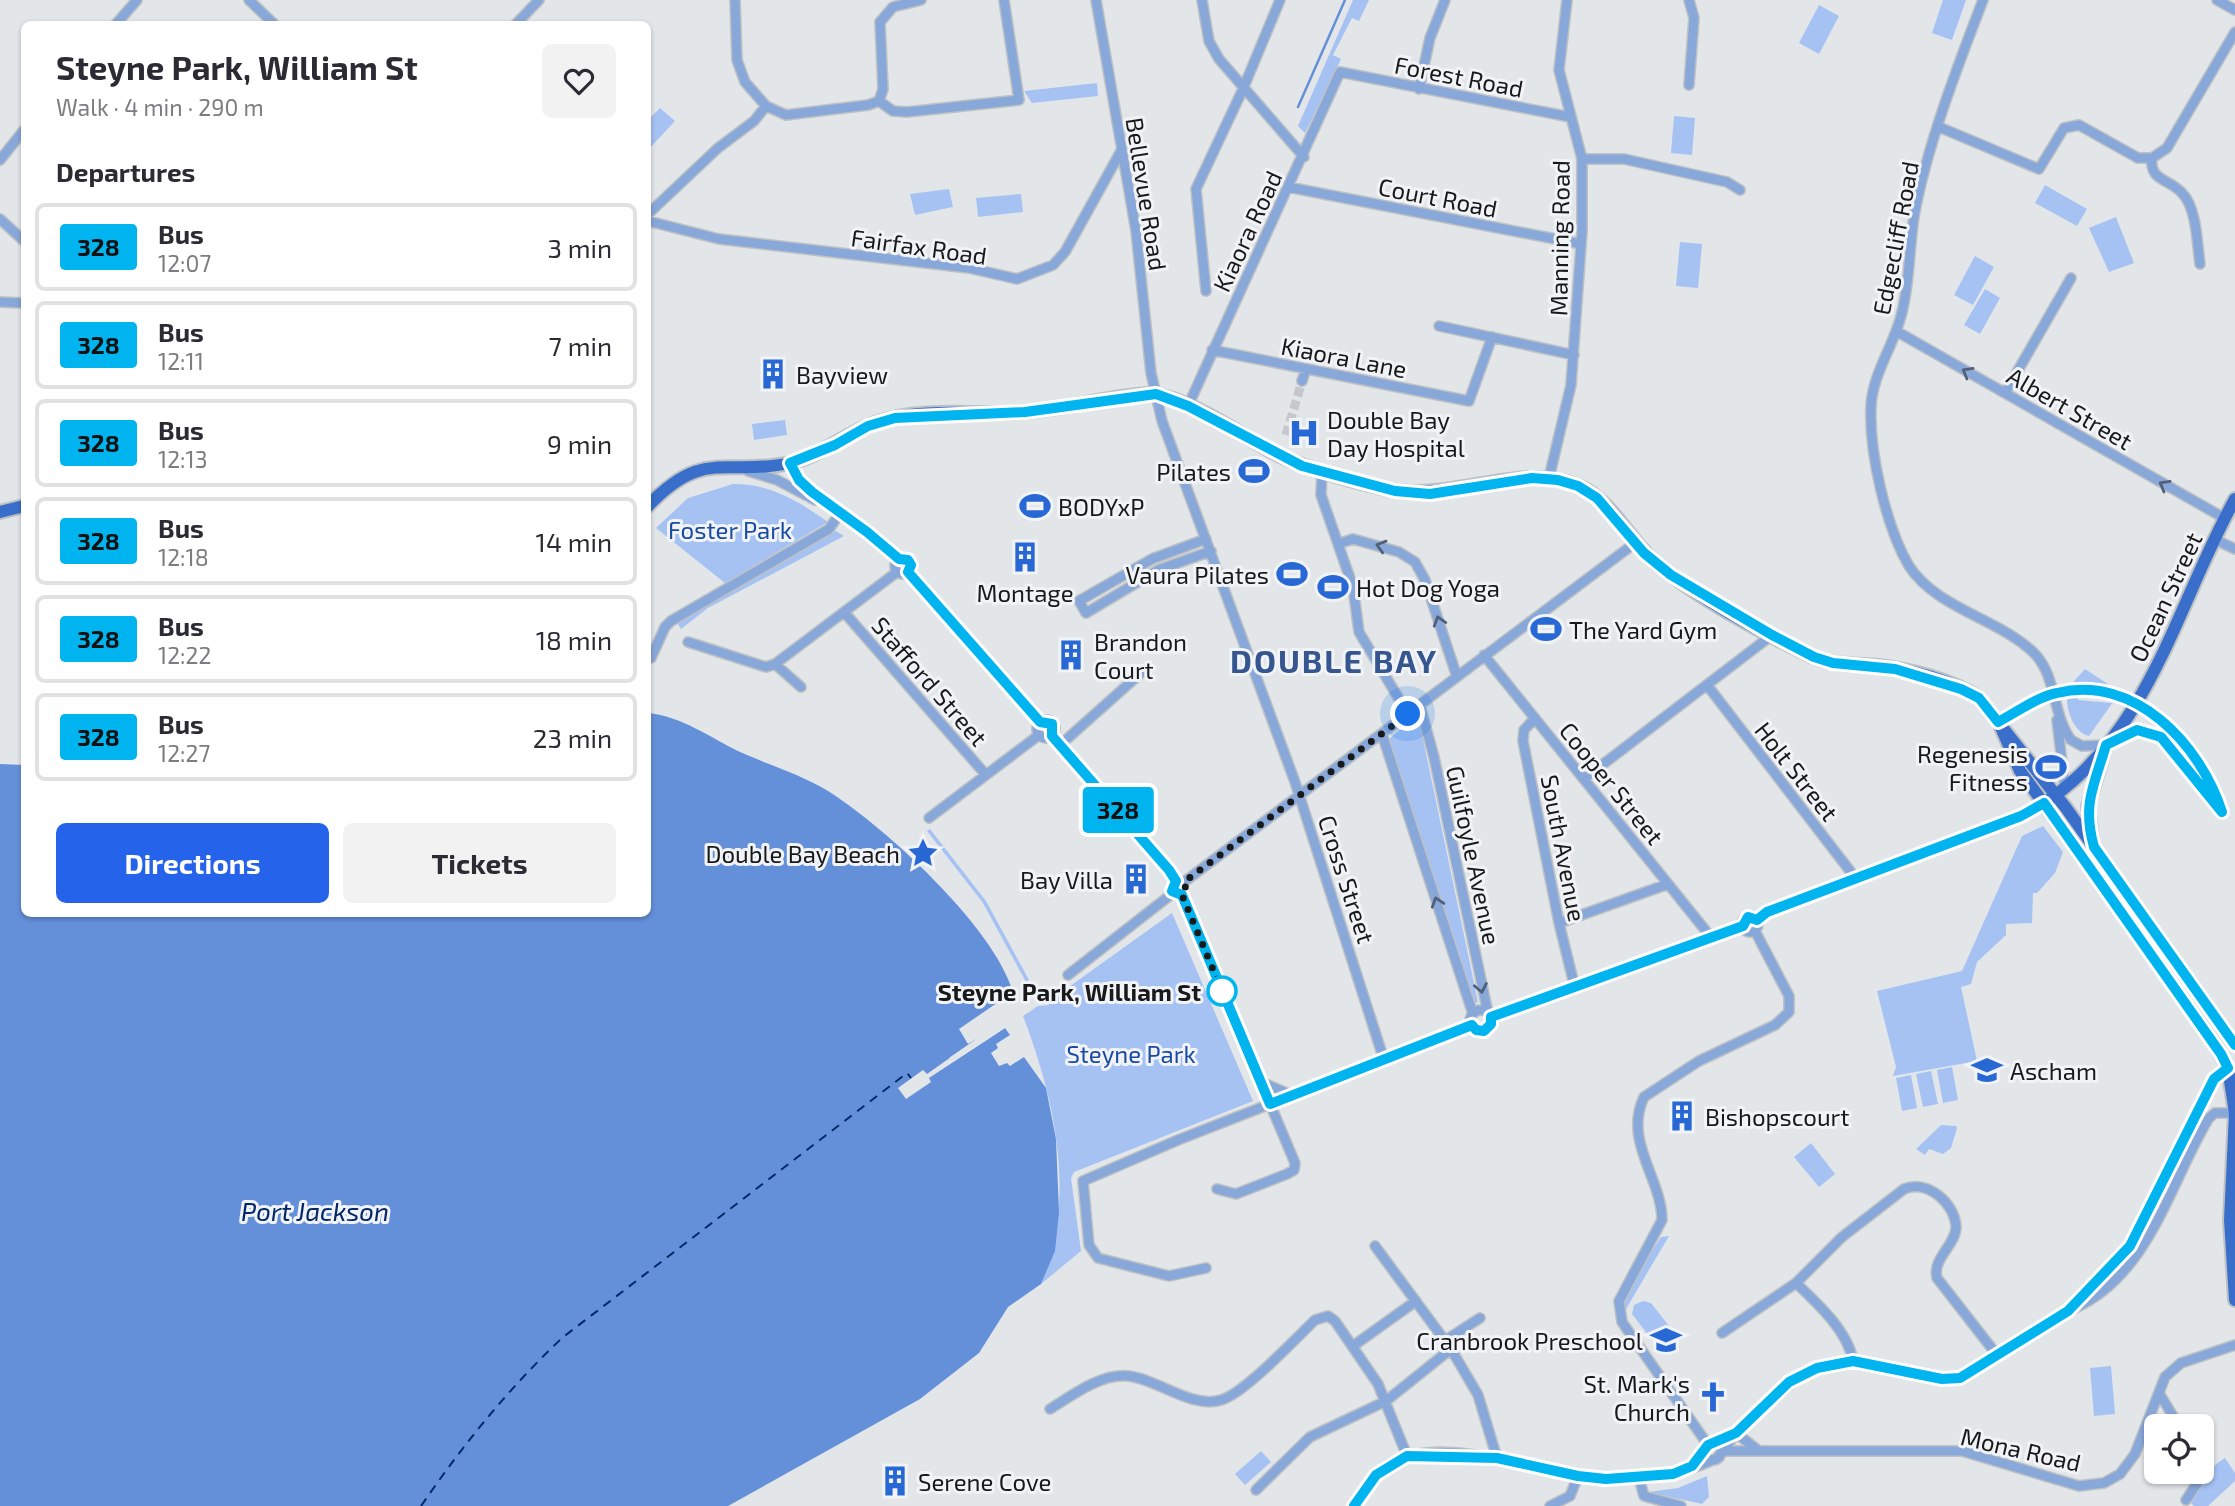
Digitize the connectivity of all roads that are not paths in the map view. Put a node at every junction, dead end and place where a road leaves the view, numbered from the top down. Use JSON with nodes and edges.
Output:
{"nodes":[{"id":1,"x":137,"y":0,"type":"edge"},
{"id":2,"x":249,"y":0,"type":"edge"},
{"id":3,"x":539,"y":0,"type":"edge"},
{"id":4,"x":735,"y":0,"type":"edge"},
{"id":5,"x":921,"y":0,"type":"edge"},
{"id":6,"x":1004,"y":0,"type":"edge"},
{"id":7,"x":1096,"y":0,"type":"edge"},
{"id":8,"x":1202,"y":0,"type":"edge"},
{"id":9,"x":1280,"y":0,"type":"edge"},
{"id":10,"x":1445,"y":0,"type":"edge"},
{"id":11,"x":1567,"y":0,"type":"edge"},
{"id":12,"x":1689,"y":0,"type":"edge"},
{"id":13,"x":1983,"y":0,"type":"edge"},
{"id":14,"x":2217,"y":0,"type":"edge"},
{"id":15,"x":2235,"y":10,"type":"edge"},
{"id":16,"x":119,"y":21,"type":"edge"},
{"id":17,"x":271,"y":21,"type":"edge"},
{"id":18,"x":519,"y":21,"type":"edge"},
{"id":19,"x":2235,"y":32,"type":"edge"},
{"id":20,"x":1340,"y":72,"type":"joint"},
{"id":21,"x":1689,"y":85,"type":"dead end"},
{"id":22,"x":1243,"y":89,"type":"junction"},
{"id":23,"x":1419,"y":89,"type":"junction"},
{"id":24,"x":879,"y":101,"type":"junction"},
{"id":25,"x":766,"y":106,"type":"junction"},
{"id":26,"x":1570,"y":117,"type":"junction"},
{"id":27,"x":1939,"y":127,"type":"junction"},
{"id":28,"x":21,"y":134,"type":"edge"},
{"id":29,"x":1121,"y":151,"type":"junction"},
{"id":30,"x":1304,"y":158,"type":"junction"},
{"id":31,"x":2152,"y":158,"type":"junction"},
{"id":32,"x":1581,"y":159,"type":"junction"},
{"id":33,"x":0,"y":160,"type":"edge"},
{"id":34,"x":1288,"y":187,"type":"junction"},
{"id":35,"x":1740,"y":190,"type":"dead end"},
{"id":36,"x":651,"y":211,"type":"edge"},
{"id":37,"x":0,"y":219,"type":"edge"},
{"id":38,"x":651,"y":222,"type":"edge"},
{"id":39,"x":21,"y":238,"type":"edge"},
{"id":40,"x":1581,"y":244,"type":"junction"},
{"id":41,"x":2200,"y":264,"type":"dead end"},
{"id":42,"x":2071,"y":278,"type":"dead end"},
{"id":43,"x":1206,"y":291,"type":"dead end"},
{"id":44,"x":0,"y":302,"type":"edge"},
{"id":45,"x":21,"y":303,"type":"edge"},
{"id":46,"x":1439,"y":327,"type":"dead end"},
{"id":47,"x":1896,"y":331,"type":"junction"},
{"id":48,"x":1492,"y":337,"type":"junction"},
{"id":49,"x":1212,"y":350,"type":"junction"},
{"id":50,"x":1574,"y":355,"type":"junction"},
{"id":51,"x":1306,"y":369,"type":"junction"},
{"id":52,"x":1302,"y":381,"type":"tunnel mouth"},
{"id":53,"x":2005,"y":393,"type":"junction"},
{"id":54,"x":1156,"y":394,"type":"junction"},
{"id":55,"x":1188,"y":406,"type":"junction"},
{"id":56,"x":790,"y":463,"type":"junction"},
{"id":57,"x":729,"y":466,"type":"junction"},
{"id":58,"x":1322,"y":471,"type":"junction"},
{"id":59,"x":1549,"y":478,"type":"junction"},
{"id":60,"x":2235,"y":499,"type":"edge"},
{"id":61,"x":651,"y":503,"type":"edge"},
{"id":62,"x":21,"y":507,"type":"edge"},
{"id":63,"x":836,"y":510,"type":"junction"},
{"id":64,"x":0,"y":512,"type":"edge"},
{"id":65,"x":2224,"y":518,"type":"junction"},
{"id":66,"x":1206,"y":539,"type":"junction"},
{"id":67,"x":2214,"y":539,"type":"junction"},
{"id":68,"x":1635,"y":543,"type":"junction"},
{"id":69,"x":1338,"y":544,"type":"junction"},
{"id":70,"x":2235,"y":549,"type":"edge"},
{"id":71,"x":1211,"y":551,"type":"junction"},
{"id":72,"x":899,"y":559,"type":"junction"},
{"id":73,"x":1150,"y":560,"type":"junction"},
{"id":74,"x":1156,"y":571,"type":"junction"},
{"id":75,"x":897,"y":572,"type":"junction"},
{"id":76,"x":908,"y":572,"type":"junction"},
{"id":77,"x":1101,"y":588,"type":"junction"},
{"id":78,"x":1107,"y":600,"type":"junction"},
{"id":79,"x":844,"y":612,"type":"junction"},
{"id":80,"x":1772,"y":635,"type":"junction"},
{"id":81,"x":688,"y":642,"type":"dead end"},
{"id":82,"x":1484,"y":655,"type":"junction"},
{"id":83,"x":651,"y":658,"type":"dead end"},
{"id":84,"x":775,"y":664,"type":"junction"},
{"id":85,"x":1142,"y":672,"type":"dead end"},
{"id":86,"x":1457,"y":677,"type":"junction"},
{"id":87,"x":1707,"y":685,"type":"junction"},
{"id":88,"x":801,"y":687,"type":"dead end"},
{"id":89,"x":2055,"y":704,"type":"junction"},
{"id":90,"x":1420,"y":706,"type":"junction"},
{"id":91,"x":1408,"y":714,"type":"junction"},
{"id":92,"x":1535,"y":718,"type":"junction"},
{"id":93,"x":1040,"y":722,"type":"junction"},
{"id":94,"x":1998,"y":722,"type":"junction"},
{"id":95,"x":1382,"y":734,"type":"junction"},
{"id":96,"x":1039,"y":735,"type":"junction"},
{"id":97,"x":1052,"y":736,"type":"junction"},
{"id":98,"x":1068,"y":738,"type":"dead end"},
{"id":99,"x":2106,"y":745,"type":"junction"},
{"id":100,"x":986,"y":775,"type":"junction"},
{"id":101,"x":1585,"y":778,"type":"junction"},
{"id":102,"x":2060,"y":791,"type":"junction"},
{"id":103,"x":1300,"y":795,"type":"junction"},
{"id":104,"x":2044,"y":803,"type":"junction"},
{"id":105,"x":929,"y":818,"type":"dead end"},
{"id":106,"x":2094,"y":847,"type":"junction"},
{"id":107,"x":1857,"y":880,"type":"junction"},
{"id":108,"x":1180,"y":881,"type":"junction"},
{"id":109,"x":1668,"y":884,"type":"junction"},
{"id":110,"x":1177,"y":894,"type":"junction"},
{"id":111,"x":1757,"y":920,"type":"junction"},
{"id":112,"x":1559,"y":923,"type":"junction"},
{"id":113,"x":1743,"y":926,"type":"junction"},
{"id":114,"x":1755,"y":931,"type":"junction"},
{"id":115,"x":1710,"y":936,"type":"junction"},
{"id":116,"x":1068,"y":975,"type":"dead end"},
{"id":117,"x":1575,"y":988,"type":"junction"},
{"id":118,"x":1473,"y":1014,"type":"junction"},
{"id":119,"x":1490,"y":1015,"type":"junction"},
{"id":120,"x":1472,"y":1025,"type":"junction"},
{"id":121,"x":2235,"y":1045,"type":"edge"},
{"id":122,"x":1384,"y":1060,"type":"junction"},
{"id":123,"x":2231,"y":1066,"type":"edge"},
{"id":124,"x":1261,"y":1082,"type":"junction"},
{"id":125,"x":1293,"y":1095,"type":"junction"},
{"id":126,"x":1270,"y":1104,"type":"junction"},
{"id":127,"x":2235,"y":1113,"type":"edge"},
{"id":128,"x":1217,"y":1189,"type":"dead end"},
{"id":129,"x":1375,"y":1246,"type":"dead end"},
{"id":130,"x":1206,"y":1268,"type":"dead end"},
{"id":131,"x":1796,"y":1283,"type":"junction"},
{"id":132,"x":2235,"y":1300,"type":"edge"},
{"id":133,"x":1416,"y":1301,"type":"junction"},
{"id":134,"x":2068,"y":1311,"type":"junction"},
{"id":135,"x":1480,"y":1318,"type":"dead end"},
{"id":136,"x":1723,"y":1333,"type":"dead end"},
{"id":137,"x":1448,"y":1344,"type":"junction"},
{"id":138,"x":2235,"y":1345,"type":"edge"},
{"id":139,"x":1353,"y":1346,"type":"junction"},
{"id":140,"x":1997,"y":1355,"type":"junction"},
{"id":141,"x":1853,"y":1361,"type":"junction"},
{"id":142,"x":2159,"y":1394,"type":"junction"},
{"id":143,"x":1386,"y":1401,"type":"junction"},
{"id":144,"x":1049,"y":1409,"type":"dead end"},
{"id":145,"x":2172,"y":1414,"type":"edge"},
{"id":146,"x":1736,"y":1433,"type":"junction"},
{"id":147,"x":1709,"y":1447,"type":"junction"},
{"id":148,"x":1725,"y":1451,"type":"junction"},
{"id":149,"x":1765,"y":1453,"type":"junction"},
{"id":150,"x":1407,"y":1456,"type":"junction"},
{"id":151,"x":1497,"y":1458,"type":"junction"},
{"id":152,"x":1716,"y":1459,"type":"junction"},
{"id":153,"x":1688,"y":1469,"type":"junction"},
{"id":154,"x":1578,"y":1476,"type":"junction"},
{"id":155,"x":1639,"y":1478,"type":"junction"},
{"id":156,"x":2196,"y":1484,"type":"edge"},
{"id":157,"x":1256,"y":1490,"type":"dead end"},
{"id":158,"x":2186,"y":1500,"type":"dead end"},
{"id":159,"x":1657,"y":1503,"type":"edge"},
{"id":160,"x":1354,"y":1506,"type":"edge"},
{"id":161,"x":1550,"y":1506,"type":"edge"},
{"id":162,"x":1681,"y":1506,"type":"edge"}],
"edges":[{"from":1,"to":16,"type":"street"},
{"from":2,"to":17,"type":"street"},
{"from":3,"to":18,"type":"street"},
{"from":4,"to":25,"type":"street"},
{"from":5,"to":24,"type":"street"},
{"from":6,"to":24,"type":"street"},
{"from":7,"to":29,"type":"street","name":"Bellevue Road"},
{"from":8,"to":22,"type":"street"},
{"from":9,"to":22,"type":"street"},
{"from":10,"to":23,"type":"street"},
{"from":11,"to":26,"type":"street","name":"Manning Road"},
{"from":12,"to":21,"type":"street"},
{"from":13,"to":27,"type":"street","name":"Edgecliff Road"},
{"from":14,"to":15,"type":"street"},
{"from":19,"to":31,"type":"street"},
{"from":20,"to":23,"type":"street","name":"Forest Road"},
{"from":20,"to":30,"type":"street","name":"Kiaora Road"},
{"from":22,"to":30,"type":"street"},
{"from":22,"to":43,"type":"street"},
{"from":23,"to":26,"type":"street","name":"Forest Road"},
{"from":24,"to":25,"type":"street"},
{"from":25,"to":36,"type":"street"},
{"from":26,"to":32,"type":"street","name":"Manning Road"},
{"from":27,"to":31,"type":"street"},
{"from":27,"to":47,"type":"street","name":"Edgecliff Road"},
{"from":28,"to":33,"type":"street"},
{"from":29,"to":38,"type":"street","name":"Fairfax Road"},
{"from":29,"to":54,"type":"street","name":"Bellevue Road"},
{"from":30,"to":34,"type":"street","name":"Kiaora Road"},
{"from":31,"to":41,"type":"street"},
{"from":32,"to":35,"type":"street"},
{"from":32,"to":40,"type":"street","name":"Manning Road"},
{"from":34,"to":40,"type":"street","name":"Court Road"},
{"from":34,"to":49,"type":"street","name":"Kiaora Road"},
{"from":37,"to":39,"type":"street"},
{"from":40,"to":50,"type":"street","name":"Manning Road"},
{"from":42,"to":53,"type":"street"},
{"from":44,"to":45,"type":"street"},
{"from":46,"to":48,"type":"street"},
{"from":53,"to":47,"type":"street","name":"Albert Street","one_way":true},
{"from":47,"to":89,"type":"street","name":"Edgecliff Road"},
{"from":48,"to":50,"type":"street"},
{"from":48,"to":51,"type":"street","name":"Kiaora Lane"},
{"from":49,"to":51,"type":"street","name":"Kiaora Lane"},
{"from":49,"to":55,"type":"street","name":"Kiaora Road"},
{"from":50,"to":59,"type":"street","name":"Manning Road"},
{"from":51,"to":52,"type":"street"},
{"from":65,"to":53,"type":"street","name":"Albert Street","one_way":true},
{"from":54,"to":55,"type":"main road"},
{"from":54,"to":56,"type":"main road"},
{"from":54,"to":66,"type":"street","name":"Cross Street"},
{"from":55,"to":58,"type":"main road"},
{"from":56,"to":57,"type":"main road"},
{"from":56,"to":63,"type":"street"},
{"from":57,"to":61,"type":"main road"},
{"from":57,"to":63,"type":"street"},
{"from":58,"to":59,"type":"main road"},
{"from":58,"to":69,"type":"street"},
{"from":59,"to":68,"type":"main road"},
{"from":60,"to":65,"type":"main road","name":"Ocean Street"},
{"from":62,"to":64,"type":"main road"},
{"from":63,"to":72,"type":"street"},
{"from":63,"to":83,"type":"street"},
{"from":65,"to":67,"type":"main road","name":"Ocean Street"},
{"from":66,"to":71,"type":"street","name":"Cross Street"},
{"from":66,"to":73,"type":"street"},
{"from":67,"to":70,"type":"street"},
{"from":67,"to":99,"type":"main road","name":"Ocean Street"},
{"from":68,"to":80,"type":"main road"},
{"from":68,"to":82,"type":"street"},
{"from":86,"to":69,"type":"street","one_way":true},
{"from":69,"to":91,"type":"street"},
{"from":71,"to":74,"type":"street"},
{"from":71,"to":103,"type":"street","name":"Cross Street"},
{"from":72,"to":75,"type":"street"},
{"from":72,"to":76,"type":"street"},
{"from":73,"to":74,"type":"street"},
{"from":73,"to":77,"type":"street"},
{"from":74,"to":78,"type":"street"},
{"from":75,"to":76,"type":"street"},
{"from":75,"to":79,"type":"street"},
{"from":76,"to":93,"type":"street"},
{"from":77,"to":78,"type":"street"},
{"from":77,"to":78,"type":"street"},
{"from":79,"to":84,"type":"street"},
{"from":79,"to":100,"type":"street","name":"Stafford Street"},
{"from":80,"to":87,"type":"street"},
{"from":80,"to":94,"type":"main road"},
{"from":81,"to":84,"type":"street"},
{"from":82,"to":86,"type":"street"},
{"from":82,"to":92,"type":"street","name":"Cooper Street"},
{"from":84,"to":88,"type":"street"},
{"from":85,"to":98,"type":"street"},
{"from":86,"to":90,"type":"street"},
{"from":87,"to":101,"type":"street"},
{"from":87,"to":107,"type":"street","name":"Holt Street"},
{"from":89,"to":99,"type":"street","name":"Edgecliff Road"},
{"from":89,"to":102,"type":"street","name":"Edgecliff Road"},
{"from":90,"to":91,"type":"street"},
{"from":90,"to":119,"type":"street","name":"Guilfoyle Avenue","one_way":true},
{"from":91,"to":95,"type":"street"},
{"from":92,"to":101,"type":"street","name":"Cooper Street"},
{"from":92,"to":112,"type":"street","name":"South Avenue"},
{"from":93,"to":96,"type":"street"},
{"from":93,"to":97,"type":"street"},
{"from":94,"to":102,"type":"main road"},
{"from":94,"to":104,"type":"main road"},
{"from":95,"to":103,"type":"street"},
{"from":118,"to":95,"type":"street","name":"Guilfoyle Avenue","one_way":true},
{"from":96,"to":97,"type":"street"},
{"from":96,"to":100,"type":"street"},
{"from":97,"to":108,"type":"street"},
{"from":99,"to":102,"type":"main road"},
{"from":99,"to":106,"type":"main road"},
{"from":100,"to":105,"type":"street"},
{"from":101,"to":109,"type":"street","name":"Cooper Street"},
{"from":102,"to":104,"type":"main road"},
{"from":102,"to":106,"type":"main road"},
{"from":103,"to":108,"type":"street"},
{"from":103,"to":122,"type":"street","name":"Cross Street"},
{"from":104,"to":107,"type":"street"},
{"from":104,"to":123,"type":"main road"},
{"from":106,"to":121,"type":"main road"},
{"from":107,"to":111,"type":"street"},
{"from":108,"to":110,"type":"street"},
{"from":109,"to":112,"type":"street"},
{"from":109,"to":115,"type":"street","name":"Cooper Street"},
{"from":110,"to":116,"type":"street"},
{"from":110,"to":124,"type":"street"},
{"from":111,"to":113,"type":"street"},
{"from":111,"to":114,"type":"street"},
{"from":112,"to":117,"type":"street","name":"South Avenue"},
{"from":113,"to":114,"type":"street"},
{"from":113,"to":115,"type":"street"},
{"from":114,"to":147,"type":"street"},
{"from":115,"to":117,"type":"street"},
{"from":117,"to":119,"type":"street"},
{"from":118,"to":119,"type":"street"},
{"from":118,"to":120,"type":"street"},
{"from":119,"to":120,"type":"street"},
{"from":120,"to":122,"type":"street"},
{"from":122,"to":125,"type":"street"},
{"from":123,"to":127,"type":"main road"},
{"from":123,"to":134,"type":"street"},
{"from":124,"to":125,"type":"street"},
{"from":124,"to":126,"type":"street"},
{"from":125,"to":126,"type":"street"},
{"from":126,"to":128,"type":"street"},
{"from":126,"to":130,"type":"street"},
{"from":127,"to":132,"type":"main road"},
{"from":127,"to":134,"type":"street"},
{"from":129,"to":133,"type":"street"},
{"from":131,"to":136,"type":"street"},
{"from":131,"to":140,"type":"street"},
{"from":131,"to":141,"type":"street"},
{"from":133,"to":137,"type":"street"},
{"from":133,"to":139,"type":"street"},
{"from":134,"to":140,"type":"street"},
{"from":135,"to":137,"type":"street"},
{"from":137,"to":143,"type":"street"},
{"from":137,"to":151,"type":"street"},
{"from":138,"to":142,"type":"street","name":"Mona Road"},
{"from":139,"to":143,"type":"street"},
{"from":139,"to":144,"type":"street"},
{"from":140,"to":141,"type":"street"},
{"from":141,"to":146,"type":"street"},
{"from":142,"to":145,"type":"street"},
{"from":142,"to":149,"type":"street","name":"Mona Road"},
{"from":143,"to":150,"type":"street"},
{"from":143,"to":157,"type":"street"},
{"from":146,"to":147,"type":"street"},
{"from":146,"to":148,"type":"street"},
{"from":146,"to":149,"type":"street"},
{"from":147,"to":152,"type":"street"},
{"from":147,"to":152,"type":"street"},
{"from":147,"to":153,"type":"street"},
{"from":148,"to":149,"type":"street","name":"Mona Road"},
{"from":148,"to":152,"type":"street"},
{"from":150,"to":151,"type":"street"},
{"from":150,"to":160,"type":"street"},
{"from":151,"to":154,"type":"street"},
{"from":152,"to":153,"type":"street"},
{"from":153,"to":155,"type":"street"},
{"from":154,"to":155,"type":"street"},
{"from":154,"to":161,"type":"street"},
{"from":155,"to":159,"type":"street"},
{"from":156,"to":158,"type":"street"},
{"from":159,"to":162,"type":"street"}]}
